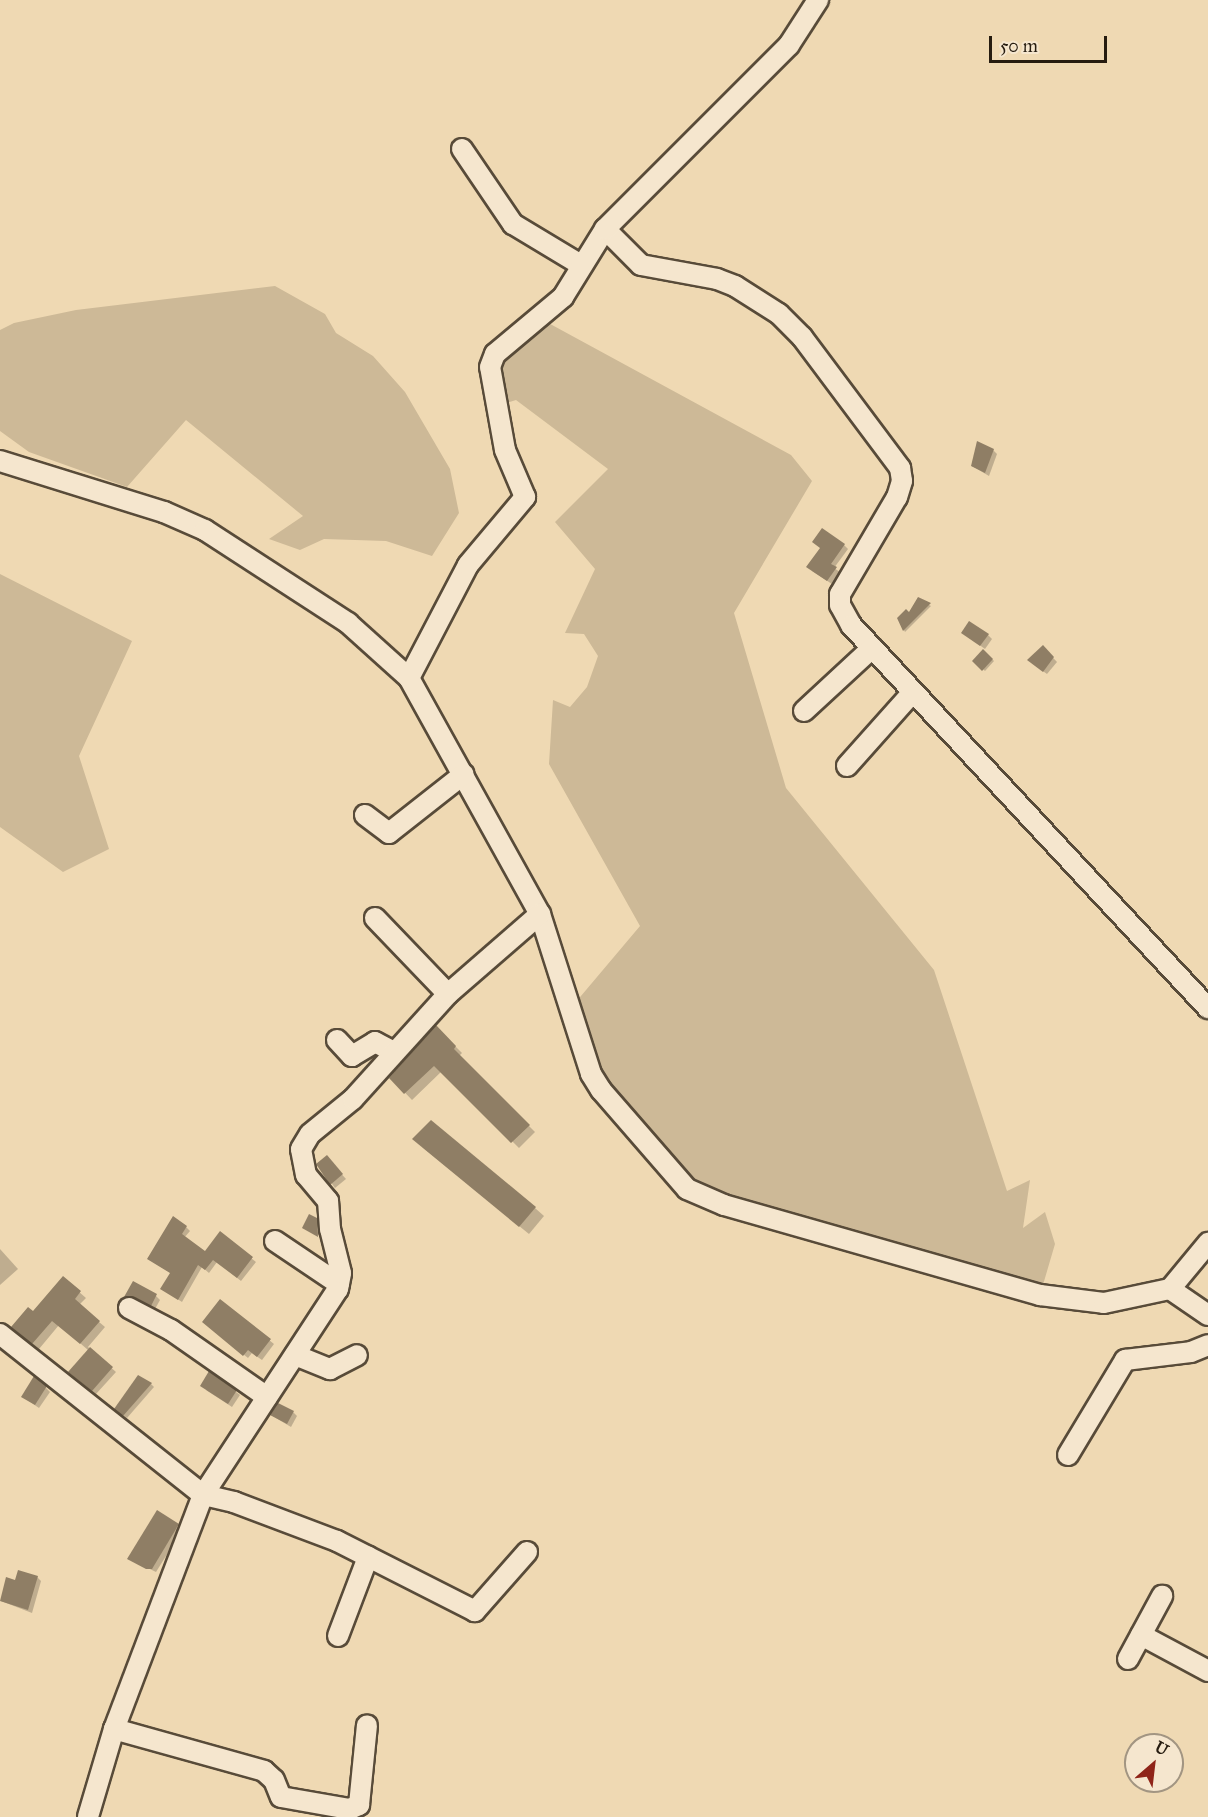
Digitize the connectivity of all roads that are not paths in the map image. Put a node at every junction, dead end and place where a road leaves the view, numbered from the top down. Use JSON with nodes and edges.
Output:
{"nodes":[{"id":1,"x":818,"y":0,"type":"edge"},
{"id":2,"x":462,"y":148,"type":"dead end"},
{"id":3,"x":605,"y":229,"type":"junction"},
{"id":4,"x":581,"y":265,"type":"junction"},
{"id":5,"x":0,"y":461,"type":"edge"},
{"id":6,"x":872,"y":648,"type":"junction"},
{"id":7,"x":409,"y":678,"type":"junction"},
{"id":8,"x":912,"y":693,"type":"junction"},
{"id":9,"x":804,"y":711,"type":"dead end"},
{"id":10,"x":848,"y":766,"type":"dead end"},
{"id":11,"x":464,"y":774,"type":"junction"},
{"id":12,"x":365,"y":815,"type":"dead end"},
{"id":13,"x":540,"y":914,"type":"junction"},
{"id":14,"x":375,"y":918,"type":"dead end"},
{"id":15,"x":448,"y":994,"type":"junction"},
{"id":16,"x":1208,"y":1008,"type":"edge"},
{"id":17,"x":338,"y":1040,"type":"dead end"},
{"id":18,"x":394,"y":1052,"type":"junction"},
{"id":19,"x":275,"y":1241,"type":"dead end"},
{"id":20,"x":1208,"y":1243,"type":"edge"},
{"id":21,"x":339,"y":1284,"type":"junction"},
{"id":22,"x":1170,"y":1290,"type":"junction"},
{"id":23,"x":129,"y":1308,"type":"dead end"},
{"id":24,"x":1208,"y":1315,"type":"edge"},
{"id":25,"x":0,"y":1334,"type":"edge"},
{"id":26,"x":1208,"y":1345,"type":"edge"},
{"id":27,"x":295,"y":1355,"type":"junction"},
{"id":28,"x":357,"y":1355,"type":"dead end"},
{"id":29,"x":267,"y":1398,"type":"junction"},
{"id":30,"x":1068,"y":1455,"type":"dead end"},
{"id":31,"x":203,"y":1495,"type":"junction"},
{"id":32,"x":527,"y":1552,"type":"dead end"},
{"id":33,"x":368,"y":1557,"type":"junction"},
{"id":34,"x":1162,"y":1596,"type":"dead end"},
{"id":35,"x":1141,"y":1635,"type":"junction"},
{"id":36,"x":338,"y":1636,"type":"dead end"},
{"id":37,"x":1128,"y":1659,"type":"dead end"},
{"id":38,"x":1208,"y":1671,"type":"edge"},
{"id":39,"x":367,"y":1725,"type":"dead end"},
{"id":40,"x":114,"y":1729,"type":"junction"},
{"id":41,"x":87,"y":1817,"type":"edge"}],
"edges":[{"from":1,"to":3,"type":"street"},
{"from":2,"to":4,"type":"street"},
{"from":3,"to":4,"type":"street"},
{"from":3,"to":6,"type":"street"},
{"from":4,"to":7,"type":"street"},
{"from":5,"to":7,"type":"street"},
{"from":6,"to":8,"type":"street"},
{"from":6,"to":9,"type":"street"},
{"from":7,"to":11,"type":"street"},
{"from":8,"to":10,"type":"street"},
{"from":8,"to":16,"type":"street"},
{"from":11,"to":12,"type":"street"},
{"from":11,"to":13,"type":"street"},
{"from":13,"to":15,"type":"street"},
{"from":13,"to":22,"type":"street"},
{"from":14,"to":15,"type":"street"},
{"from":15,"to":18,"type":"street"},
{"from":17,"to":18,"type":"street"},
{"from":18,"to":21,"type":"street"},
{"from":19,"to":21,"type":"street"},
{"from":20,"to":22,"type":"street"},
{"from":21,"to":27,"type":"street"},
{"from":22,"to":24,"type":"street"},
{"from":23,"to":29,"type":"street"},
{"from":25,"to":31,"type":"street"},
{"from":26,"to":30,"type":"street"},
{"from":27,"to":28,"type":"street"},
{"from":27,"to":29,"type":"street"},
{"from":29,"to":31,"type":"street"},
{"from":31,"to":33,"type":"street"},
{"from":31,"to":40,"type":"street"},
{"from":32,"to":33,"type":"street"},
{"from":33,"to":36,"type":"street"},
{"from":34,"to":35,"type":"street"},
{"from":35,"to":37,"type":"street"},
{"from":35,"to":38,"type":"street"},
{"from":39,"to":40,"type":"street"},
{"from":40,"to":41,"type":"street"}]}
